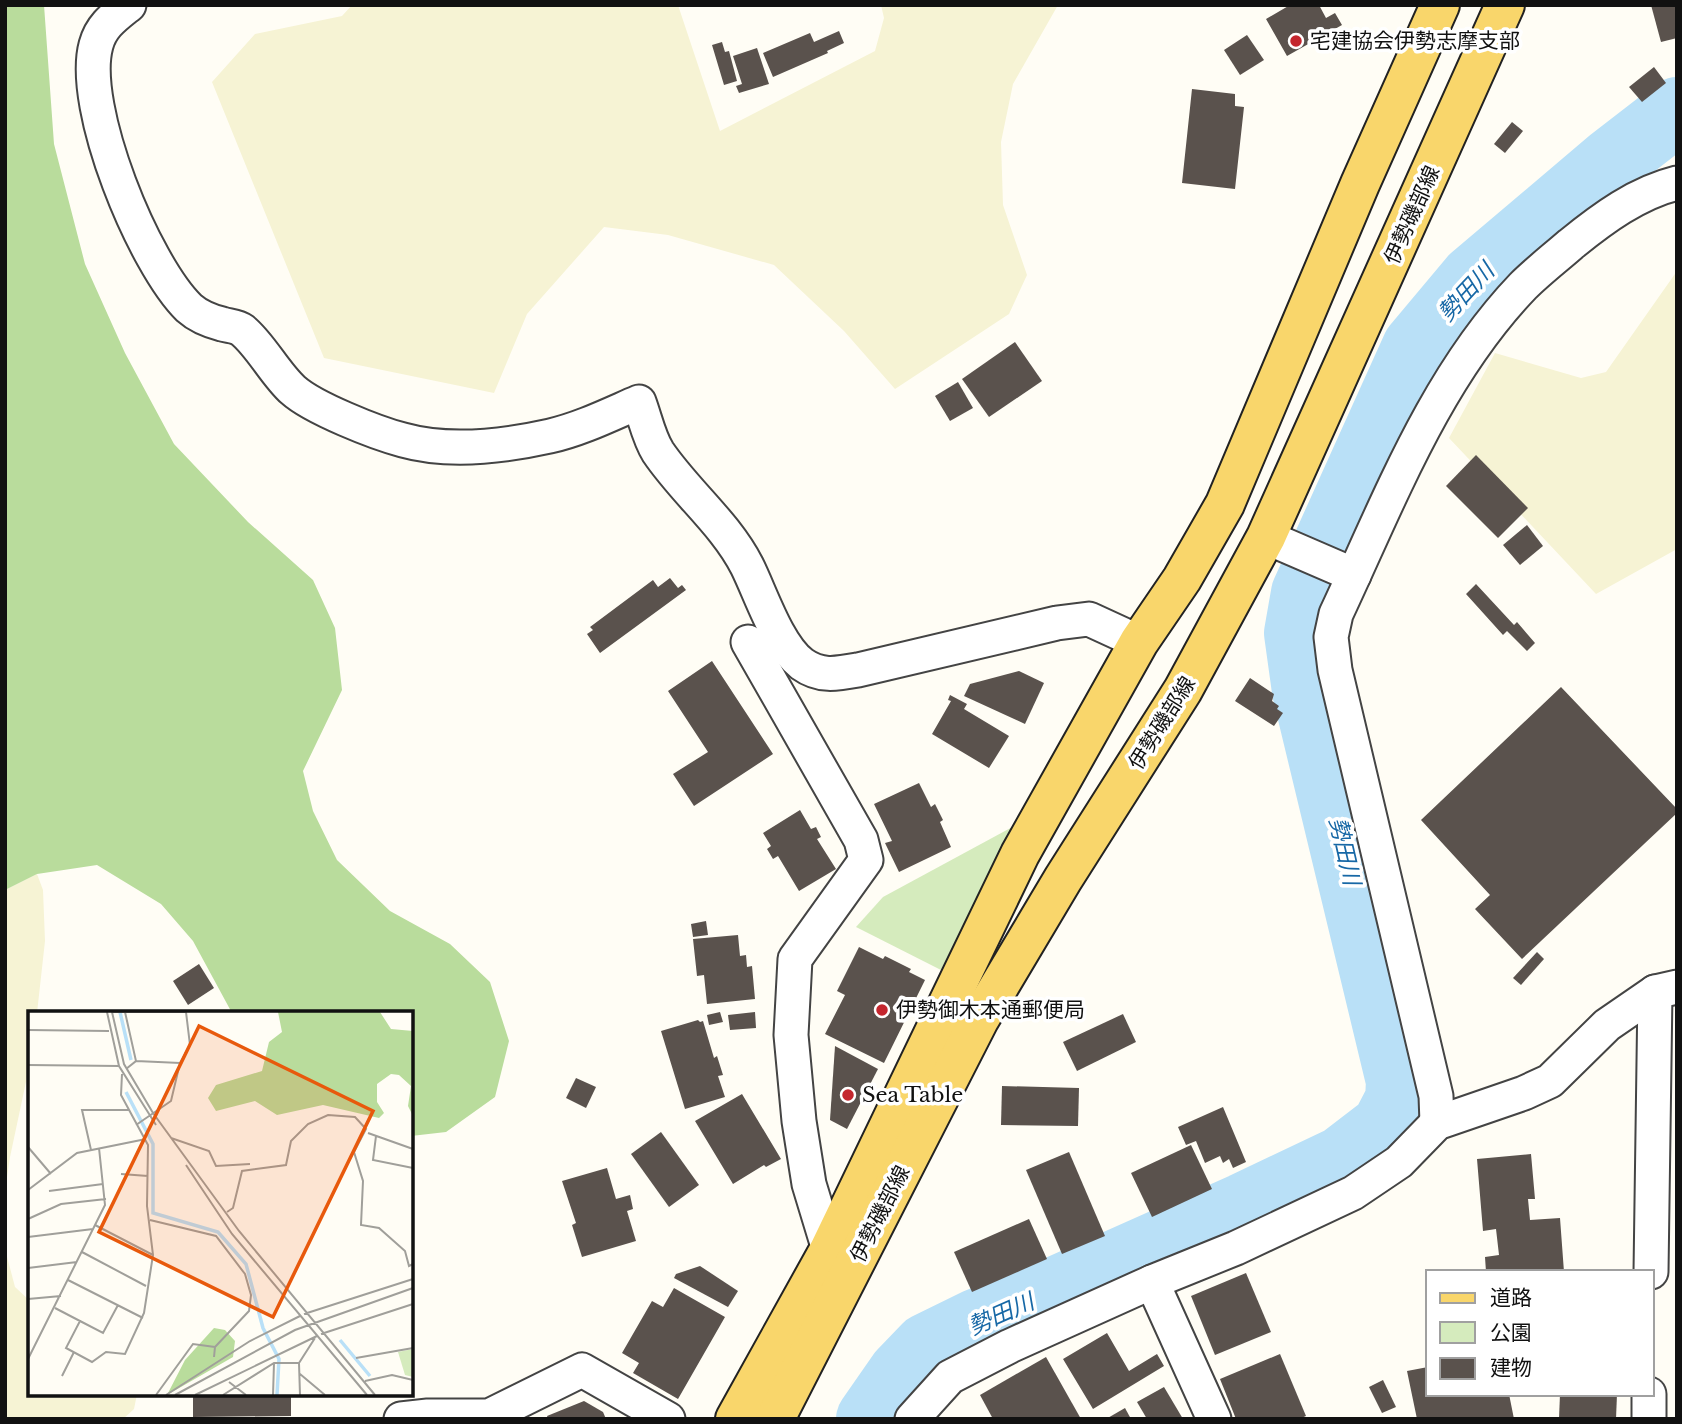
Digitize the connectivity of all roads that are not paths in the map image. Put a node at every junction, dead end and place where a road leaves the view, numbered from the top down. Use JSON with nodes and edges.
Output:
{"nodes":[{"id":1,"x":129,"y":5,"type":"edge"},
{"id":2,"x":1440,"y":5,"type":"edge"},
{"id":3,"x":1505,"y":5,"type":"edge"},
{"id":4,"x":1677,"y":183,"type":"edge"},
{"id":5,"x":1278,"y":542,"type":"junction"},
{"id":6,"x":1349,"y":572,"type":"junction"},
{"id":7,"x":748,"y":642,"type":"dead end"},
{"id":8,"x":1139,"y":642,"type":"junction"},
{"id":9,"x":1666,"y":990,"type":"edge"},
{"id":10,"x":1437,"y":1124,"type":"junction"},
{"id":11,"x":829,"y":1250,"type":"junction"},
{"id":12,"x":1651,"y":1270,"type":"edge"},
{"id":13,"x":1152,"y":1282,"type":"junction"},
{"id":14,"x":1649,"y":1396,"type":"edge"},
{"id":15,"x":915,"y":1417,"type":"edge"},
{"id":16,"x":401,"y":1419,"type":"edge"},
{"id":17,"x":668,"y":1419,"type":"edge"},
{"id":18,"x":735,"y":1419,"type":"edge"},
{"id":19,"x":775,"y":1419,"type":"edge"},
{"id":20,"x":1213,"y":1419,"type":"edge"},
{"id":21,"x":1649,"y":1419,"type":"edge"}],
"edges":[{"from":1,"to":8,"type":"street"},
{"from":2,"to":8,"type":"main road","name":"伊勢磯部線"},
{"from":3,"to":5,"type":"main road","name":"伊勢磯部線"},
{"from":4,"to":6,"type":"street"},
{"from":5,"to":6,"type":"street"},
{"from":5,"to":19,"type":"main road","name":"伊勢磯部線"},
{"from":6,"to":10,"type":"street"},
{"from":7,"to":11,"type":"street"},
{"from":8,"to":11,"type":"main road","name":"伊勢磯部線"},
{"from":9,"to":10,"type":"street"},
{"from":9,"to":12,"type":"street"},
{"from":10,"to":13,"type":"street"},
{"from":11,"to":18,"type":"main road","name":"伊勢磯部線"},
{"from":13,"to":15,"type":"street"},
{"from":13,"to":20,"type":"street"},
{"from":14,"to":21,"type":"street"},
{"from":16,"to":17,"type":"street"}]}
